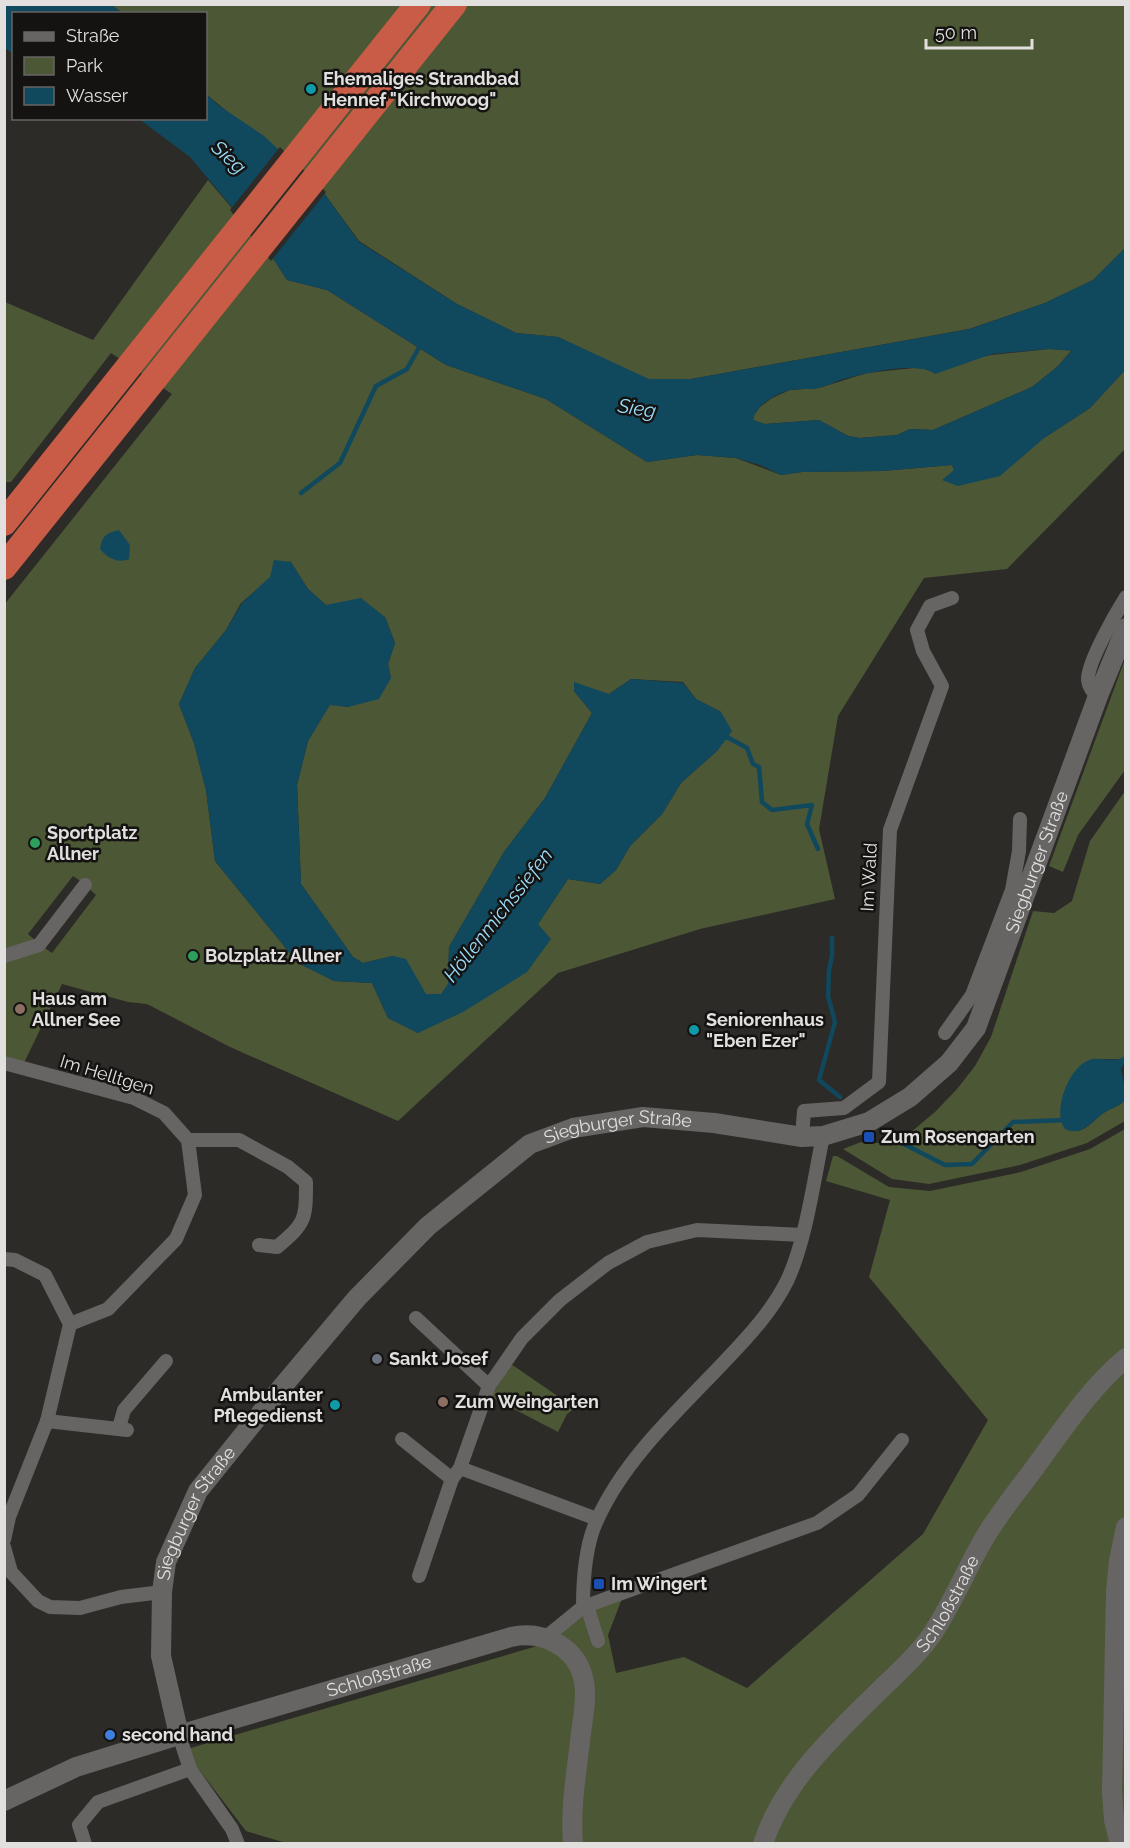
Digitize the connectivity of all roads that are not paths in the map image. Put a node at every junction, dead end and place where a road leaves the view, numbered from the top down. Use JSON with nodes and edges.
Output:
{"nodes":[{"id":1,"x":418,"y":4,"type":"edge"},
{"id":2,"x":454,"y":4,"type":"edge"},
{"id":3,"x":4,"y":523,"type":"edge"},
{"id":4,"x":4,"y":567,"type":"edge"},
{"id":5,"x":1125,"y":597,"type":"edge"},
{"id":6,"x":952,"y":598,"type":"dead end"},
{"id":7,"x":1125,"y":628,"type":"edge"},
{"id":8,"x":1098,"y":696,"type":"junction"},
{"id":9,"x":1020,"y":819,"type":"dead end"},
{"id":10,"x":85,"y":885,"type":"dead end"},
{"id":11,"x":1020,"y":887,"type":"junction"},
{"id":12,"x":4,"y":956,"type":"edge"},
{"id":13,"x":945,"y":1033,"type":"dead end"},
{"id":14,"x":4,"y":1063,"type":"edge"},
{"id":15,"x":823,"y":1136,"type":"junction"},
{"id":16,"x":802,"y":1137,"type":"junction"},
{"id":17,"x":188,"y":1140,"type":"junction"},
{"id":18,"x":802,"y":1235,"type":"junction"},
{"id":19,"x":259,"y":1245,"type":"dead end"},
{"id":20,"x":4,"y":1259,"type":"edge"},
{"id":21,"x":416,"y":1318,"type":"dead end"},
{"id":22,"x":70,"y":1324,"type":"junction"},
{"id":23,"x":1125,"y":1358,"type":"edge"},
{"id":24,"x":166,"y":1361,"type":"dead end"},
{"id":25,"x":489,"y":1386,"type":"junction"},
{"id":26,"x":47,"y":1421,"type":"junction"},
{"id":27,"x":402,"y":1439,"type":"dead end"},
{"id":28,"x":902,"y":1440,"type":"dead end"},
{"id":29,"x":456,"y":1473,"type":"junction"},
{"id":30,"x":597,"y":1519,"type":"junction"},
{"id":31,"x":1125,"y":1527,"type":"edge"},
{"id":32,"x":4,"y":1540,"type":"edge"},
{"id":33,"x":4,"y":1547,"type":"edge"},
{"id":34,"x":419,"y":1576,"type":"dead end"},
{"id":35,"x":162,"y":1592,"type":"junction"},
{"id":36,"x":585,"y":1606,"type":"junction"},
{"id":37,"x":544,"y":1638,"type":"junction"},
{"id":38,"x":598,"y":1641,"type":"dead end"},
{"id":39,"x":179,"y":1735,"type":"junction"},
{"id":40,"x":190,"y":1769,"type":"junction"},
{"id":41,"x":4,"y":1801,"type":"edge"},
{"id":42,"x":85,"y":1844,"type":"edge"},
{"id":43,"x":238,"y":1844,"type":"edge"},
{"id":44,"x":573,"y":1844,"type":"edge"},
{"id":45,"x":763,"y":1844,"type":"edge"},
{"id":46,"x":1120,"y":1844,"type":"edge"}],
"edges":[{"from":1,"to":3,"type":"highway"},
{"from":2,"to":4,"type":"highway"},
{"from":5,"to":8,"type":"street"},
{"from":6,"to":16,"type":"street","name":"Im Wald"},
{"from":7,"to":8,"type":"main road","name":"Siegburger Straße"},
{"from":8,"to":11,"type":"main road","name":"Siegburger Straße"},
{"from":9,"to":11,"type":"street"},
{"from":10,"to":12,"type":"street"},
{"from":11,"to":13,"type":"street"},
{"from":11,"to":15,"type":"main road","name":"Siegburger Straße"},
{"from":14,"to":17,"type":"street","name":"Im Helltgen"},
{"from":15,"to":16,"type":"main road","name":"Siegburger Straße"},
{"from":15,"to":18,"type":"street"},
{"from":16,"to":35,"type":"main road","name":"Siegburger Straße"},
{"from":17,"to":19,"type":"street"},
{"from":17,"to":22,"type":"street"},
{"from":18,"to":25,"type":"street"},
{"from":18,"to":30,"type":"street"},
{"from":20,"to":22,"type":"street"},
{"from":21,"to":25,"type":"street"},
{"from":22,"to":26,"type":"street"},
{"from":23,"to":45,"type":"main road","name":"Schloßstraße"},
{"from":24,"to":26,"type":"street"},
{"from":25,"to":29,"type":"street"},
{"from":26,"to":32,"type":"street"},
{"from":27,"to":29,"type":"street"},
{"from":28,"to":36,"type":"street"},
{"from":29,"to":30,"type":"street"},
{"from":29,"to":34,"type":"street"},
{"from":30,"to":36,"type":"street"},
{"from":31,"to":46,"type":"main road"},
{"from":33,"to":35,"type":"street"},
{"from":35,"to":39,"type":"main road","name":"Siegburger Straße"},
{"from":36,"to":37,"type":"street"},
{"from":36,"to":38,"type":"street"},
{"from":37,"to":39,"type":"main road","name":"Schloßstraße"},
{"from":37,"to":44,"type":"main road","name":"Schloßstraße"},
{"from":39,"to":40,"type":"street"},
{"from":39,"to":41,"type":"main road","name":"Schloßstraße"},
{"from":40,"to":42,"type":"street"},
{"from":40,"to":43,"type":"street"}]}
